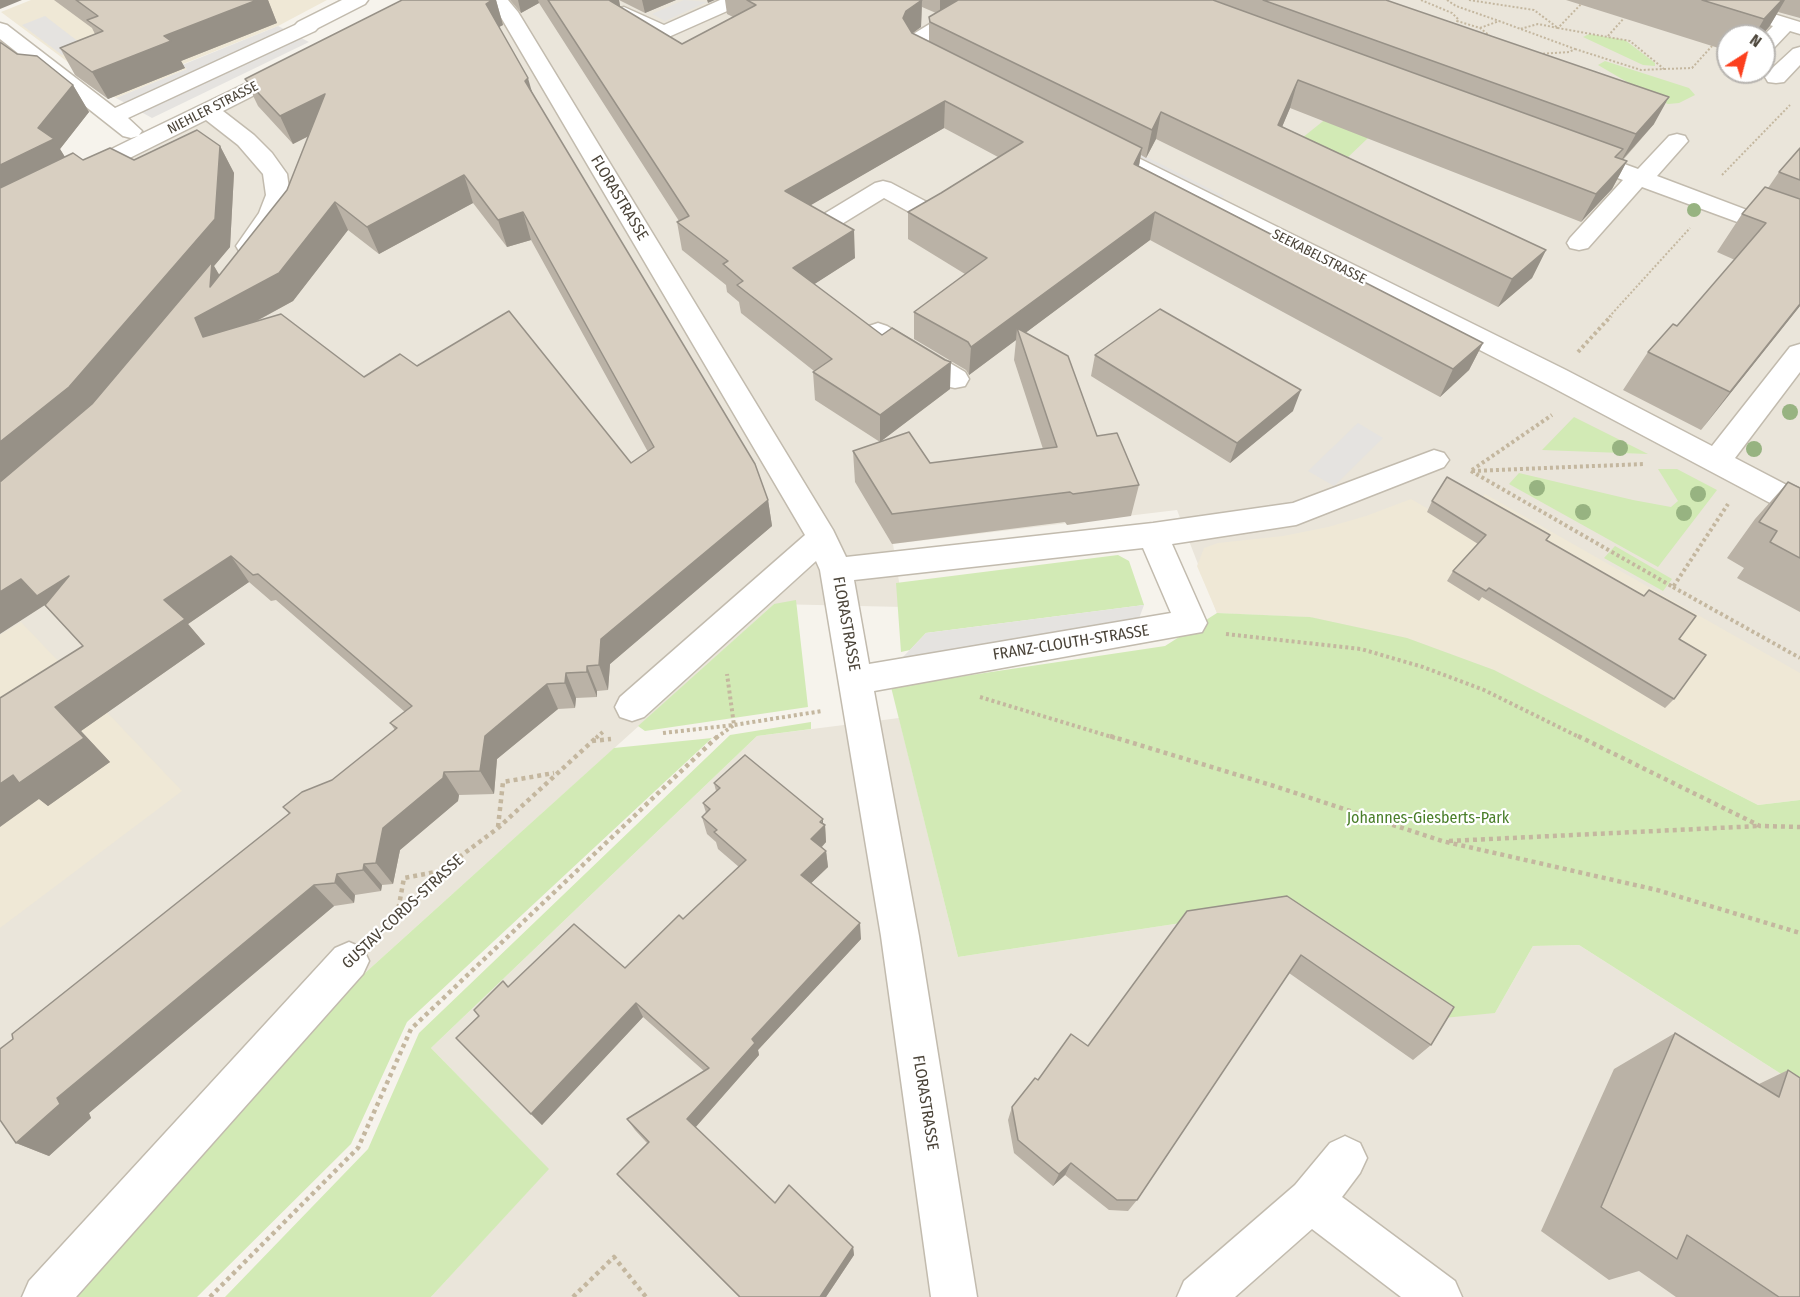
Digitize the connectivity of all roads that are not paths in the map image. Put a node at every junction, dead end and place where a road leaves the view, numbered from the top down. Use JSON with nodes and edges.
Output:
{"nodes":[{"id":1,"x":358,"y":0,"type":"edge"},
{"id":2,"x":498,"y":0,"type":"edge"},
{"id":3,"x":735,"y":0,"type":"edge"},
{"id":4,"x":982,"y":0,"type":"edge"},
{"id":5,"x":1707,"y":0,"type":"edge"},
{"id":6,"x":602,"y":2,"type":"edge"},
{"id":7,"x":1793,"y":26,"type":"edge"},
{"id":8,"x":0,"y":29,"type":"edge"},
{"id":9,"x":1776,"y":38,"type":"edge"},
{"id":10,"x":1800,"y":53,"type":"edge"},
{"id":11,"x":311,"y":59,"type":"edge"},
{"id":12,"x":963,"y":76,"type":"edge"},
{"id":13,"x":1776,"y":77,"type":"dead end"},
{"id":14,"x":209,"y":111,"type":"junction"},
{"id":15,"x":113,"y":117,"type":"junction"},
{"id":16,"x":1079,"y":135,"type":"edge"},
{"id":17,"x":1677,"y":141,"type":"dead end"},
{"id":18,"x":145,"y":142,"type":"junction"},
{"id":19,"x":1560,"y":149,"type":"edge"},
{"id":20,"x":1640,"y":178,"type":"junction"},
{"id":21,"x":0,"y":213,"type":"edge"},
{"id":22,"x":931,"y":214,"type":"edge"},
{"id":23,"x":823,"y":225,"type":"edge"},
{"id":24,"x":1800,"y":238,"type":"edge"},
{"id":25,"x":1579,"y":243,"type":"dead end"},
{"id":26,"x":234,"y":262,"type":"edge"},
{"id":27,"x":878,"y":332,"type":"edge"},
{"id":28,"x":1800,"y":353,"type":"edge"},
{"id":29,"x":955,"y":379,"type":"dead end"},
{"id":30,"x":1434,"y":460,"type":"road end"},
{"id":31,"x":1717,"y":460,"type":"junction"},
{"id":32,"x":1800,"y":505,"type":"edge"},
{"id":33,"x":1153,"y":535,"type":"junction"},
{"id":34,"x":822,"y":538,"type":"junction"},
{"id":35,"x":836,"y":570,"type":"junction"},
{"id":36,"x":858,"y":693,"type":"junction"},
{"id":37,"x":632,"y":707,"type":"road end"},
{"id":38,"x":349,"y":961,"type":"road end"},
{"id":39,"x":1345,"y":1158,"type":"dead end"},
{"id":40,"x":1311,"y":1201,"type":"junction"},
{"id":41,"x":45,"y":1297,"type":"edge"},
{"id":42,"x":954,"y":1297,"type":"edge"},
{"id":43,"x":1200,"y":1297,"type":"edge"},
{"id":44,"x":1439,"y":1297,"type":"edge"}],
"edges":[{"from":1,"to":15,"type":"street"},
{"from":2,"to":34,"type":"street","name":"FLORASTRASSE"},
{"from":3,"to":6,"type":"street"},
{"from":4,"to":12,"type":"street"},
{"from":5,"to":7,"type":"street"},
{"from":7,"to":9,"type":"street"},
{"from":8,"to":15,"type":"street"},
{"from":10,"to":13,"type":"street"},
{"from":11,"to":14,"type":"street","name":"NIEHLER STRASSE"},
{"from":14,"to":18,"type":"street","name":"NIEHLER STRASSE"},
{"from":14,"to":26,"type":"street"},
{"from":15,"to":18,"type":"street"},
{"from":16,"to":31,"type":"street","name":"SEEKABELSTRASSE"},
{"from":17,"to":20,"type":"street"},
{"from":18,"to":21,"type":"street","name":"NIEHLER STRASSE"},
{"from":19,"to":20,"type":"street"},
{"from":20,"to":24,"type":"street"},
{"from":20,"to":25,"type":"street"},
{"from":22,"to":23,"type":"street"},
{"from":27,"to":29,"type":"street"},
{"from":28,"to":31,"type":"street"},
{"from":30,"to":33,"type":"street"},
{"from":31,"to":32,"type":"street","name":"SEEKABELSTRASSE"},
{"from":33,"to":35,"type":"street"},
{"from":33,"to":36,"type":"street","name":"FRANZ-CLOUTH-STRASSE"},
{"from":34,"to":35,"type":"street","name":"FLORASTRASSE"},
{"from":34,"to":37,"type":"street"},
{"from":35,"to":36,"type":"street","name":"FLORASTRASSE"},
{"from":36,"to":42,"type":"street","name":"FLORASTRASSE"},
{"from":38,"to":41,"type":"street","name":"GUSTAV-CORDS-STRASSE"},
{"from":39,"to":40,"type":"street"},
{"from":40,"to":43,"type":"street"},
{"from":40,"to":44,"type":"street"}]}
